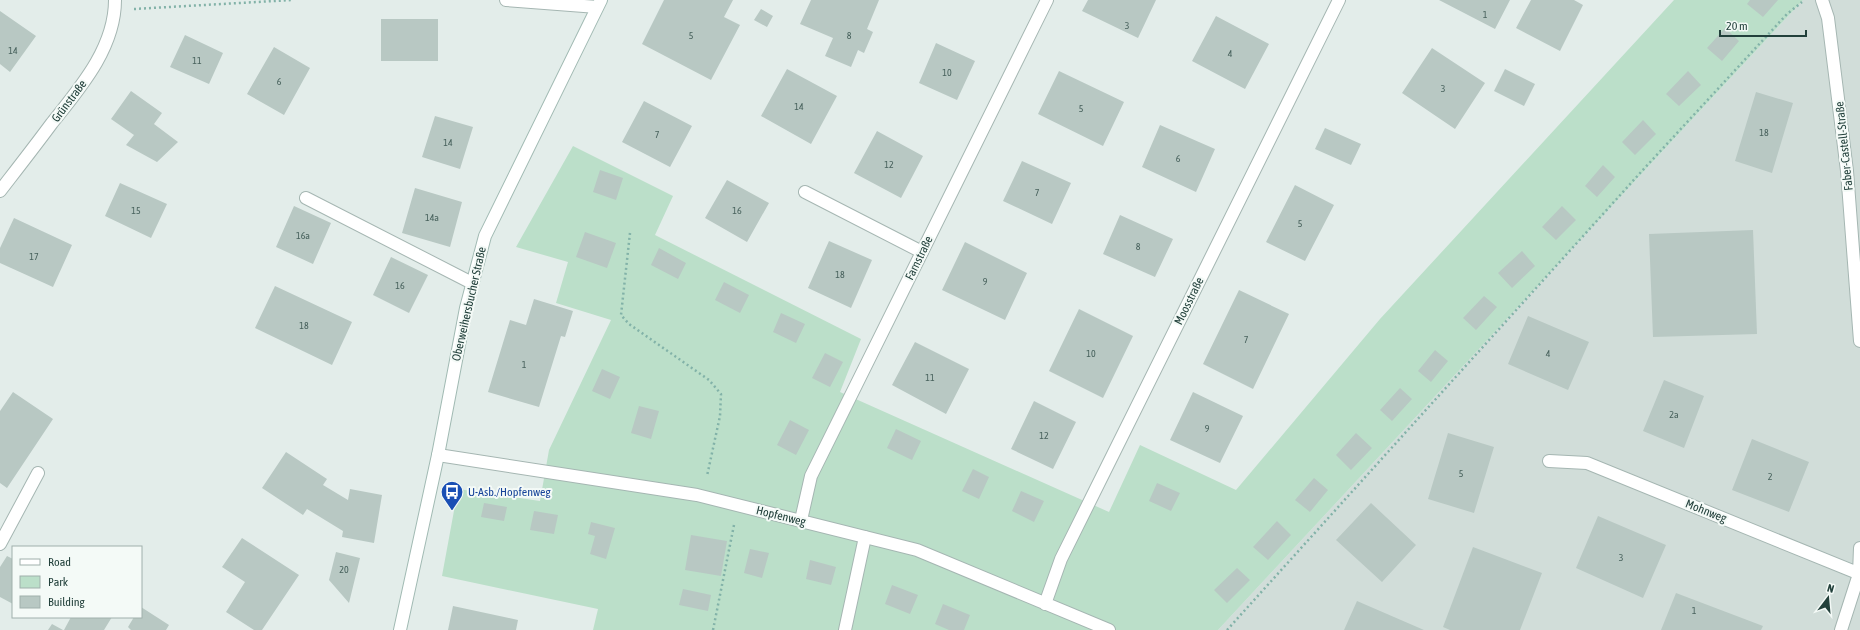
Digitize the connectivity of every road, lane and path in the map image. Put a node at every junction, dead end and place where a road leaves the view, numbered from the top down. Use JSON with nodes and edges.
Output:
{"nodes":[{"id":1,"x":292,"y":0,"type":"edge"},
{"id":2,"x":506,"y":0,"type":"edge"},
{"id":3,"x":1047,"y":0,"type":"edge"},
{"id":4,"x":1339,"y":0,"type":"edge"},
{"id":5,"x":1804,"y":0,"type":"edge"},
{"id":6,"x":1822,"y":0,"type":"edge"},
{"id":7,"x":599,"y":3,"type":"edge"},
{"id":8,"x":115,"y":5,"type":"edge"},
{"id":9,"x":0,"y":191,"type":"edge"},
{"id":10,"x":805,"y":192,"type":"dead end"},
{"id":11,"x":306,"y":198,"type":"dead end"},
{"id":12,"x":630,"y":233,"type":"dead end"},
{"id":13,"x":922,"y":252,"type":"junction"},
{"id":14,"x":472,"y":283,"type":"junction"},
{"id":15,"x":1860,"y":341,"type":"edge"},
{"id":16,"x":438,"y":455,"type":"junction"},
{"id":17,"x":1549,"y":461,"type":"dead end"},
{"id":18,"x":38,"y":473,"type":"dead end"},
{"id":19,"x":703,"y":496,"type":"junction"},
{"id":20,"x":738,"y":505,"type":"junction"},
{"id":21,"x":801,"y":520,"type":"junction"},
{"id":22,"x":865,"y":537,"type":"junction"},
{"id":23,"x":0,"y":544,"type":"edge"},
{"id":24,"x":1860,"y":548,"type":"edge"},
{"id":25,"x":1860,"y":574,"type":"edge"},
{"id":26,"x":1046,"y":604,"type":"junction"},
{"id":27,"x":400,"y":630,"type":"edge"},
{"id":28,"x":713,"y":630,"type":"edge"},
{"id":29,"x":845,"y":630,"type":"edge"},
{"id":30,"x":1109,"y":630,"type":"edge"},
{"id":31,"x":1227,"y":630,"type":"edge"},
{"id":32,"x":1841,"y":630,"type":"edge"}],
"edges":[{"from":1,"to":8,"type":"path"},
{"from":2,"to":7,"type":"street"},
{"from":3,"to":13,"type":"street","name":"Farnstraße"},
{"from":4,"to":26,"type":"street","name":"Moosstraße"},
{"from":5,"to":31,"type":"path"},
{"from":6,"to":15,"type":"street","name":"Faber-Castell-Straße"},
{"from":7,"to":14,"type":"street","name":"Oberweihersbucher Straße"},
{"from":8,"to":9,"type":"street","name":"Grünstraße"},
{"from":10,"to":13,"type":"street"},
{"from":11,"to":14,"type":"street"},
{"from":12,"to":19,"type":"path"},
{"from":13,"to":21,"type":"street","name":"Farnstraße"},
{"from":14,"to":16,"type":"street","name":"Oberweihersbucher Straße"},
{"from":16,"to":19,"type":"street","name":"Hopfenweg"},
{"from":16,"to":27,"type":"street","name":"Oberweihersbucher Straße"},
{"from":17,"to":25,"type":"street","name":"Mohnweg"},
{"from":18,"to":23,"type":"street"},
{"from":19,"to":20,"type":"street","name":"Hopfenweg"},
{"from":20,"to":21,"type":"street","name":"Hopfenweg"},
{"from":20,"to":28,"type":"path"},
{"from":21,"to":22,"type":"street","name":"Hopfenweg"},
{"from":22,"to":26,"type":"street","name":"Hopfenweg"},
{"from":22,"to":29,"type":"street"},
{"from":24,"to":25,"type":"street"},
{"from":25,"to":32,"type":"street"},
{"from":26,"to":30,"type":"street","name":"Hopfenweg"}]}
